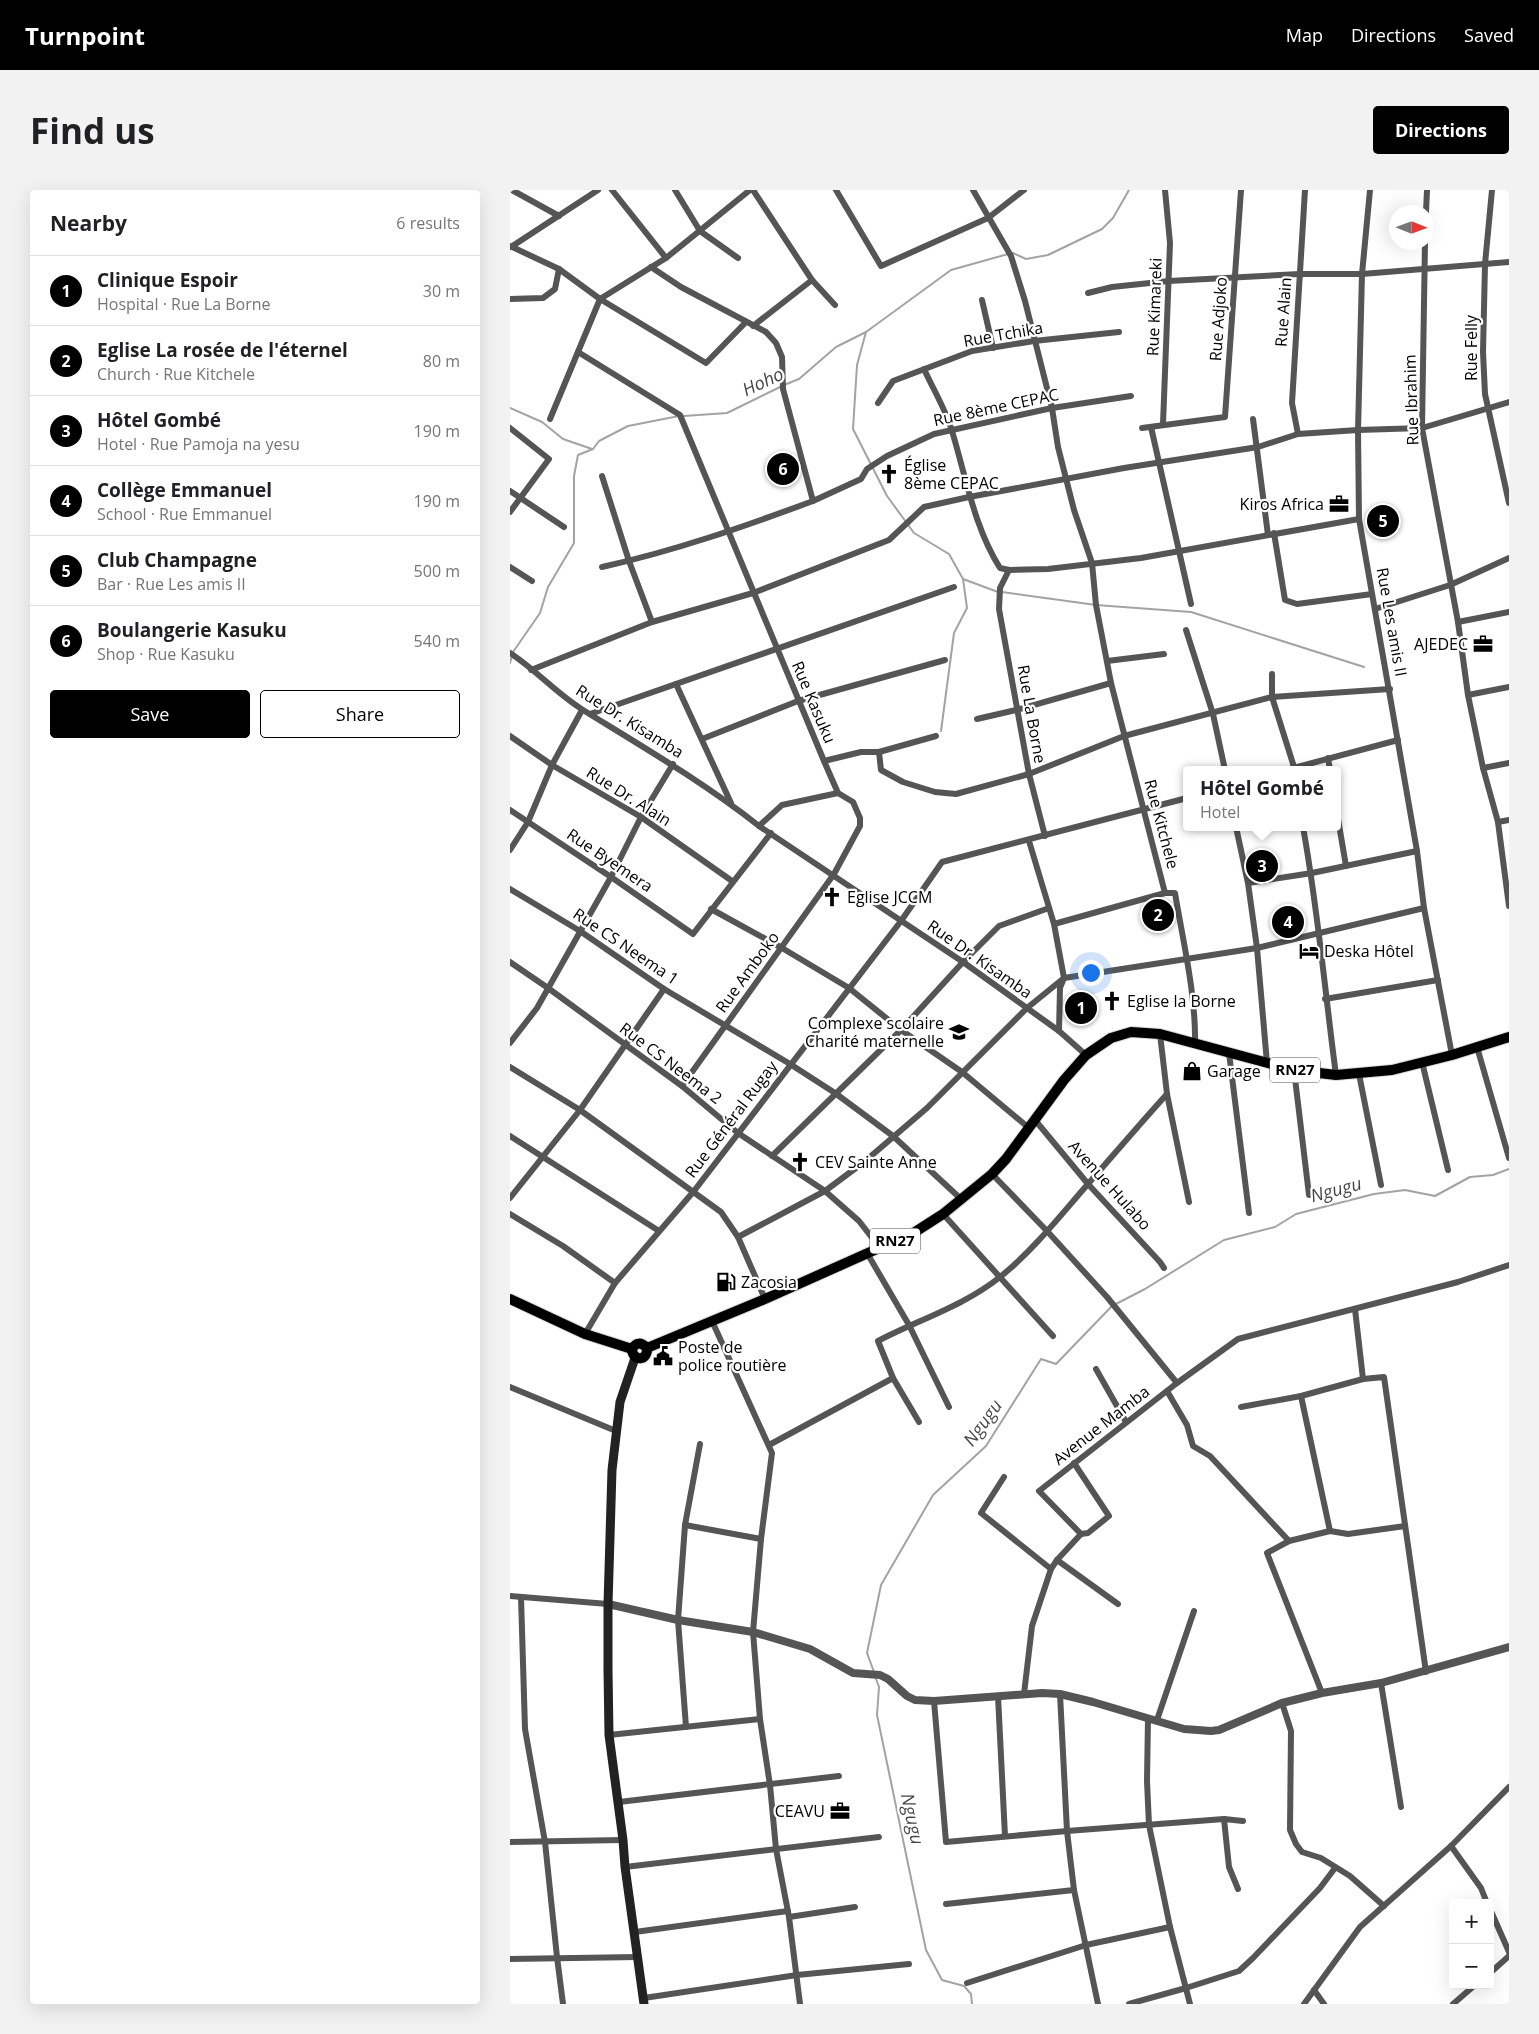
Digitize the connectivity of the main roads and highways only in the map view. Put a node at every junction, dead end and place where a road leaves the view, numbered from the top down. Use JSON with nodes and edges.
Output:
{"nodes":[{"id":1,"x":1509,"y":1036,"type":"edge"},
{"id":2,"x":510,"y":1299,"type":"edge"},
{"id":3,"x":634,"y":1354,"type":"junction"},
{"id":4,"x":644,"y":2001,"type":"edge"}],
"edges":[{"from":1,"to":3,"type":"main road","number":"RN27"},
{"from":2,"to":3,"type":"main road","number":"RN27"},
{"from":3,"to":4,"type":"main road"}]}
